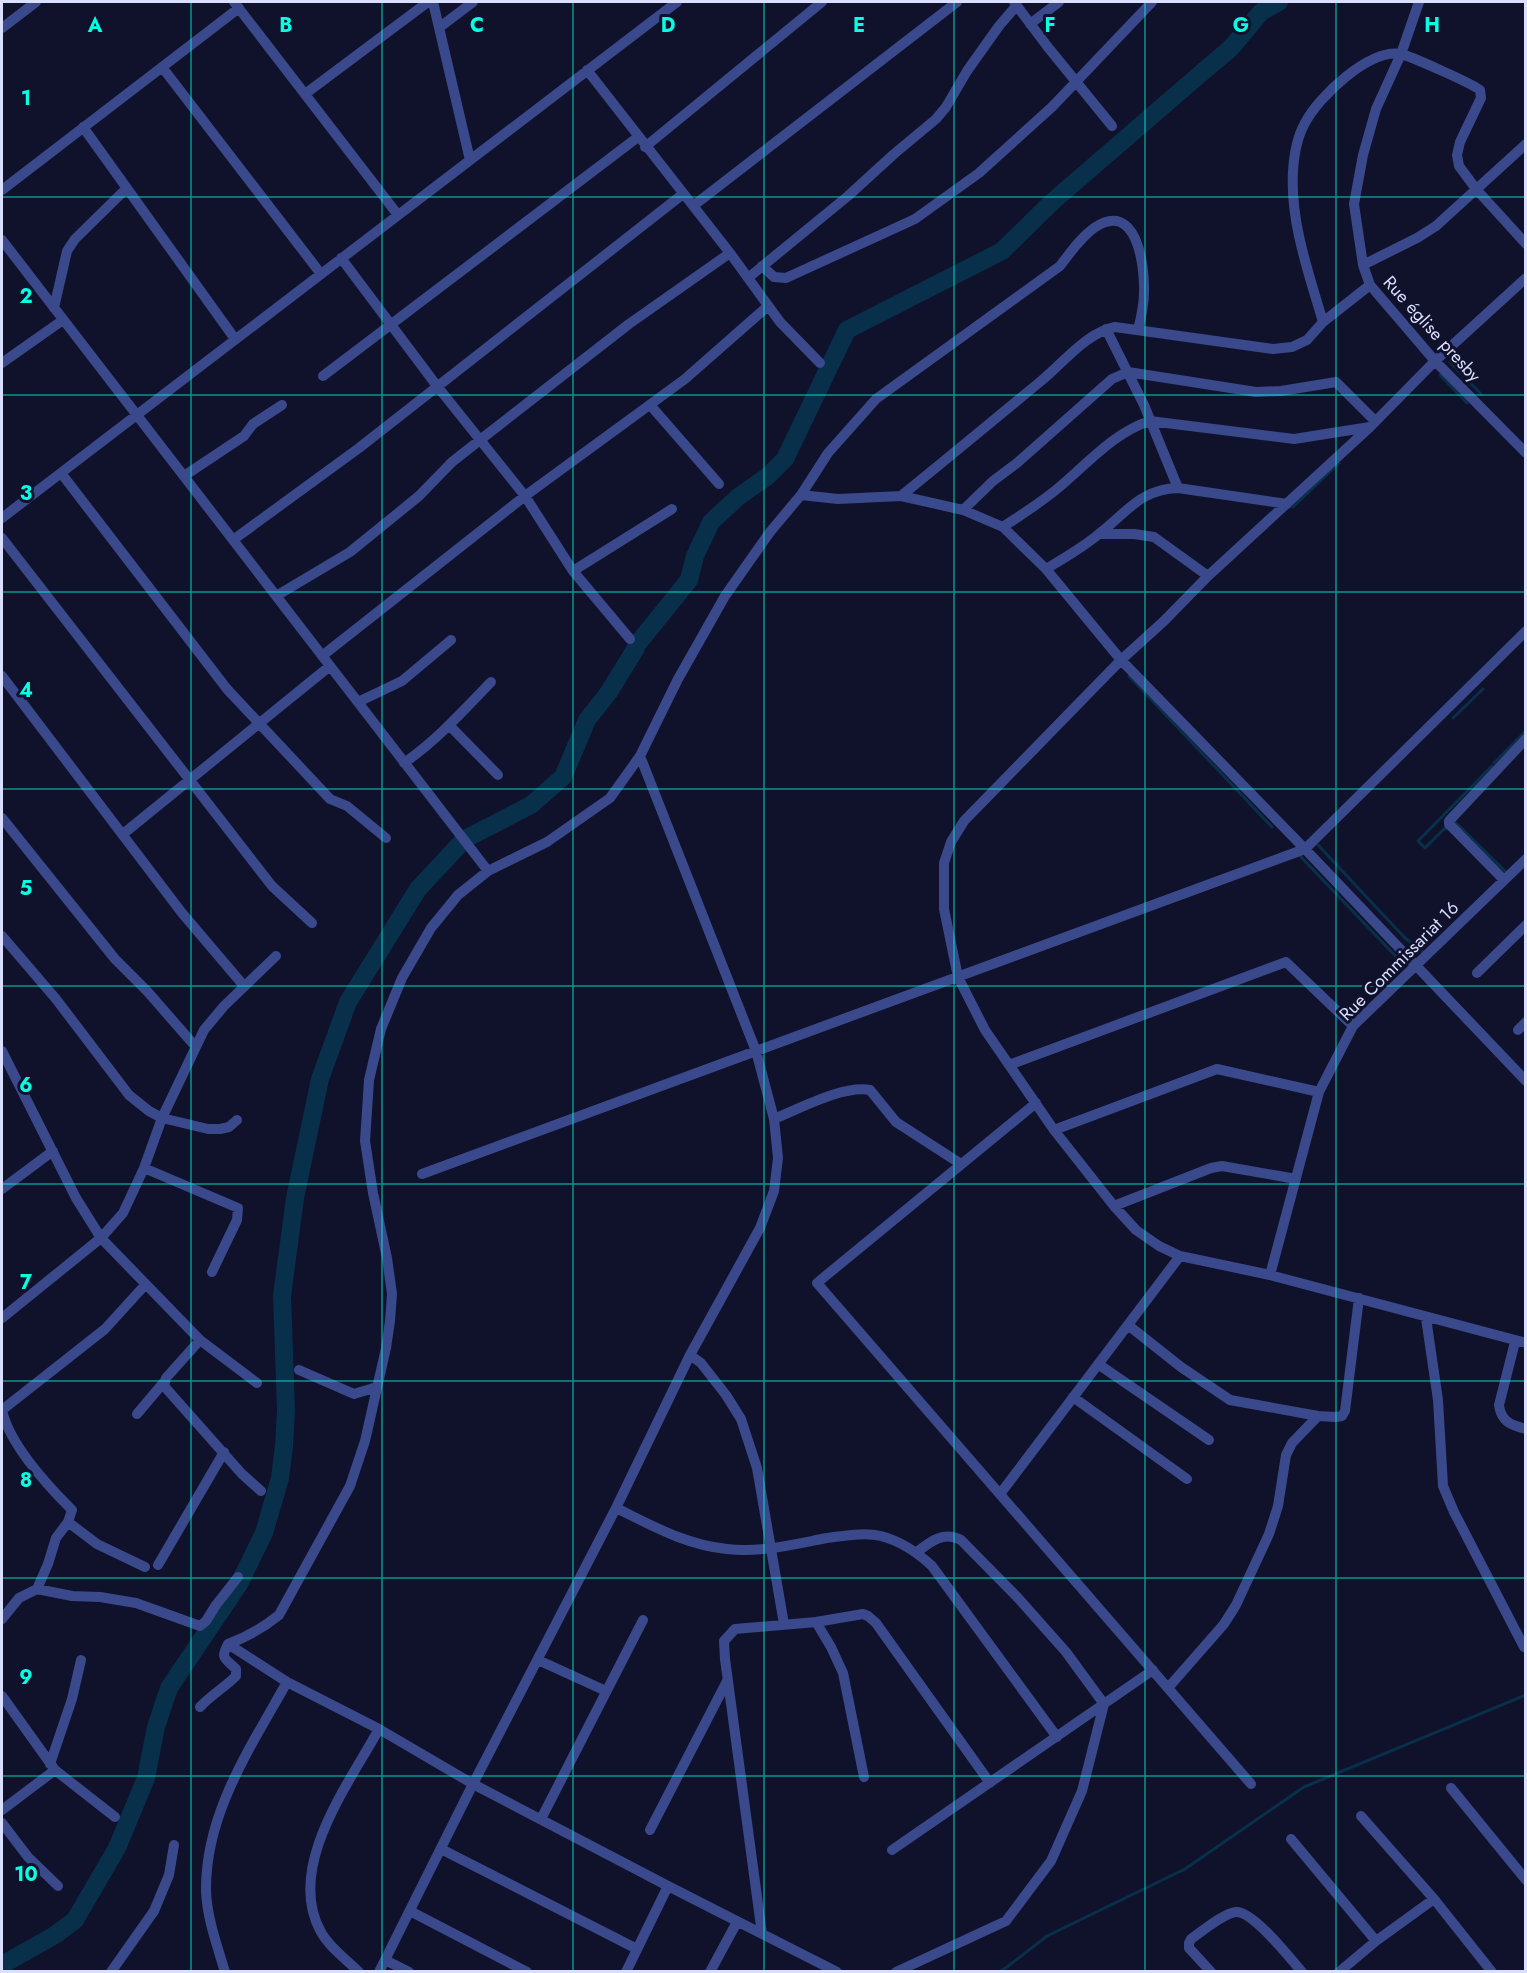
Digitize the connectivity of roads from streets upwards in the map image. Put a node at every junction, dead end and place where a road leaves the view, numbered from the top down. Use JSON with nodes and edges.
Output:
{"nodes":[{"id":1,"x":36,"y":2,"type":"edge"},
{"id":2,"x":428,"y":2,"type":"edge"},
{"id":3,"x":433,"y":2,"type":"edge"},
{"id":4,"x":473,"y":2,"type":"edge"},
{"id":5,"x":677,"y":2,"type":"edge"},
{"id":6,"x":822,"y":2,"type":"edge"},
{"id":7,"x":957,"y":2,"type":"edge"},
{"id":8,"x":1059,"y":2,"type":"edge"},
{"id":9,"x":1152,"y":2,"type":"edge"},
{"id":10,"x":1419,"y":2,"type":"edge"},
{"id":11,"x":1016,"y":3,"type":"edge"},
{"id":12,"x":237,"y":5,"type":"edge"},
{"id":13,"x":1029,"y":24,"type":"junction"},
{"id":14,"x":440,"y":27,"type":"junction"},
{"id":15,"x":2,"y":28,"type":"edge"},
{"id":16,"x":1401,"y":54,"type":"junction"},
{"id":17,"x":162,"y":67,"type":"junction"},
{"id":18,"x":587,"y":70,"type":"junction"},
{"id":19,"x":1076,"y":81,"type":"junction"},
{"id":20,"x":305,"y":94,"type":"junction"},
{"id":21,"x":1112,"y":126,"type":"dead end"},
{"id":22,"x":83,"y":127,"type":"junction"},
{"id":23,"x":638,"y":137,"type":"junction"},
{"id":24,"x":1526,"y":144,"type":"edge"},
{"id":25,"x":645,"y":147,"type":"junction"},
{"id":26,"x":470,"y":160,"type":"junction"},
{"id":27,"x":127,"y":188,"type":"junction"},
{"id":28,"x":1476,"y":189,"type":"junction"},
{"id":29,"x":2,"y":190,"type":"edge"},
{"id":30,"x":683,"y":194,"type":"junction"},
{"id":31,"x":693,"y":206,"type":"junction"},
{"id":32,"x":398,"y":215,"type":"junction"},
{"id":33,"x":2,"y":240,"type":"edge"},
{"id":34,"x":1526,"y":244,"type":"edge"},
{"id":35,"x":730,"y":253,"type":"junction"},
{"id":36,"x":341,"y":258,"type":"junction"},
{"id":37,"x":1363,"y":265,"type":"junction"},
{"id":38,"x":762,"y":266,"type":"junction"},
{"id":39,"x":321,"y":274,"type":"junction"},
{"id":40,"x":748,"y":278,"type":"junction"},
{"id":41,"x":1526,"y":278,"type":"edge"},
{"id":42,"x":1370,"y":285,"type":"junction"},
{"id":43,"x":768,"y":306,"type":"junction"},
{"id":44,"x":54,"y":308,"type":"junction"},
{"id":45,"x":63,"y":320,"type":"junction"},
{"id":46,"x":1323,"y":322,"type":"junction"},
{"id":47,"x":391,"y":324,"type":"junction"},
{"id":48,"x":1106,"y":329,"type":"junction"},
{"id":49,"x":1138,"y":330,"type":"junction"},
{"id":50,"x":235,"y":339,"type":"junction"},
{"id":51,"x":1435,"y":361,"type":"junction"},
{"id":52,"x":2,"y":363,"type":"edge"},
{"id":53,"x":820,"y":363,"type":"dead end"},
{"id":54,"x":1128,"y":372,"type":"junction"},
{"id":55,"x":323,"y":376,"type":"dead end"},
{"id":56,"x":437,"y":386,"type":"junction"},
{"id":57,"x":282,"y":405,"type":"dead end"},
{"id":58,"x":651,"y":406,"type":"junction"},
{"id":59,"x":136,"y":415,"type":"junction"},
{"id":60,"x":1150,"y":421,"type":"junction"},
{"id":61,"x":1372,"y":424,"type":"junction"},
{"id":62,"x":480,"y":440,"type":"junction"},
{"id":63,"x":1526,"y":453,"type":"edge"},
{"id":64,"x":61,"y":472,"type":"junction"},
{"id":65,"x":184,"y":476,"type":"junction"},
{"id":66,"x":719,"y":484,"type":"dead end"},
{"id":67,"x":1178,"y":488,"type":"junction"},
{"id":68,"x":801,"y":495,"type":"junction"},
{"id":69,"x":525,"y":496,"type":"junction"},
{"id":70,"x":902,"y":496,"type":"junction"},
{"id":71,"x":1287,"y":504,"type":"junction"},
{"id":72,"x":672,"y":509,"type":"dead end"},
{"id":73,"x":963,"y":510,"type":"junction"},
{"id":74,"x":2,"y":518,"type":"edge"},
{"id":75,"x":1004,"y":527,"type":"junction"},
{"id":76,"x":1100,"y":534,"type":"junction"},
{"id":77,"x":2,"y":538,"type":"edge"},
{"id":78,"x":233,"y":540,"type":"junction"},
{"id":79,"x":1046,"y":569,"type":"junction"},
{"id":80,"x":573,"y":571,"type":"junction"},
{"id":81,"x":1208,"y":576,"type":"junction"},
{"id":82,"x":276,"y":596,"type":"junction"},
{"id":83,"x":1526,"y":631,"type":"edge"},
{"id":84,"x":630,"y":639,"type":"dead end"},
{"id":85,"x":450,"y":640,"type":"dead end"},
{"id":86,"x":322,"y":656,"type":"junction"},
{"id":87,"x":1121,"y":660,"type":"junction"},
{"id":88,"x":330,"y":666,"type":"junction"},
{"id":89,"x":2,"y":676,"type":"edge"},
{"id":90,"x":491,"y":682,"type":"dead end"},
{"id":91,"x":358,"y":702,"type":"junction"},
{"id":92,"x":259,"y":722,"type":"junction"},
{"id":93,"x":449,"y":725,"type":"junction"},
{"id":94,"x":1526,"y":739,"type":"edge"},
{"id":95,"x":640,"y":756,"type":"junction"},
{"id":96,"x":404,"y":763,"type":"junction"},
{"id":97,"x":498,"y":775,"type":"dead end"},
{"id":98,"x":189,"y":780,"type":"junction"},
{"id":99,"x":2,"y":818,"type":"edge"},
{"id":100,"x":123,"y":834,"type":"junction"},
{"id":101,"x":386,"y":838,"type":"dead end"},
{"id":102,"x":1305,"y":849,"type":"junction"},
{"id":103,"x":1526,"y":859,"type":"edge"},
{"id":104,"x":488,"y":871,"type":"junction"},
{"id":105,"x":1503,"y":880,"type":"junction"},
{"id":106,"x":312,"y":923,"type":"dead end"},
{"id":107,"x":1526,"y":925,"type":"edge"},
{"id":108,"x":2,"y":936,"type":"edge"},
{"id":109,"x":276,"y":956,"type":"dead end"},
{"id":110,"x":1415,"y":964,"type":"junction"},
{"id":111,"x":1477,"y":973,"type":"dead end"},
{"id":112,"x":958,"y":977,"type":"junction"},
{"id":113,"x":244,"y":986,"type":"junction"},
{"id":114,"x":1353,"y":1026,"type":"junction"},
{"id":115,"x":195,"y":1046,"type":"junction"},
{"id":116,"x":756,"y":1051,"type":"junction"},
{"id":117,"x":4,"y":1059,"type":"edge"},
{"id":118,"x":1009,"y":1065,"type":"junction"},
{"id":119,"x":1526,"y":1082,"type":"edge"},
{"id":120,"x":1319,"y":1092,"type":"junction"},
{"id":121,"x":1036,"y":1103,"type":"junction"},
{"id":122,"x":162,"y":1118,"type":"junction"},
{"id":123,"x":774,"y":1119,"type":"junction"},
{"id":124,"x":237,"y":1120,"type":"dead end"},
{"id":125,"x":1054,"y":1130,"type":"junction"},
{"id":126,"x":53,"y":1151,"type":"junction"},
{"id":127,"x":961,"y":1164,"type":"junction"},
{"id":128,"x":144,"y":1168,"type":"junction"},
{"id":129,"x":422,"y":1174,"type":"dead end"},
{"id":130,"x":1296,"y":1179,"type":"junction"},
{"id":131,"x":2,"y":1189,"type":"edge"},
{"id":132,"x":1114,"y":1206,"type":"junction"},
{"id":133,"x":101,"y":1238,"type":"junction"},
{"id":134,"x":1180,"y":1256,"type":"junction"},
{"id":135,"x":212,"y":1272,"type":"dead end"},
{"id":136,"x":1270,"y":1275,"type":"junction"},
{"id":137,"x":145,"y":1285,"type":"junction"},
{"id":138,"x":1359,"y":1298,"type":"junction"},
{"id":139,"x":2,"y":1318,"type":"edge"},
{"id":140,"x":1426,"y":1318,"type":"junction"},
{"id":141,"x":1128,"y":1325,"type":"junction"},
{"id":142,"x":200,"y":1340,"type":"junction"},
{"id":143,"x":1520,"y":1343,"type":"edge"},
{"id":144,"x":690,"y":1354,"type":"junction"},
{"id":145,"x":1098,"y":1365,"type":"junction"},
{"id":146,"x":299,"y":1370,"type":"dead end"},
{"id":147,"x":164,"y":1382,"type":"junction"},
{"id":148,"x":257,"y":1383,"type":"dead end"},
{"id":149,"x":377,"y":1387,"type":"junction"},
{"id":150,"x":1073,"y":1397,"type":"junction"},
{"id":151,"x":2,"y":1411,"type":"edge"},
{"id":152,"x":137,"y":1414,"type":"dead end"},
{"id":153,"x":1318,"y":1416,"type":"junction"},
{"id":154,"x":1526,"y":1429,"type":"edge"},
{"id":155,"x":1209,"y":1440,"type":"dead end"},
{"id":156,"x":224,"y":1452,"type":"junction"},
{"id":157,"x":1187,"y":1479,"type":"dead end"},
{"id":158,"x":261,"y":1491,"type":"dead end"},
{"id":159,"x":1000,"y":1494,"type":"junction"},
{"id":160,"x":616,"y":1508,"type":"junction"},
{"id":161,"x":68,"y":1522,"type":"junction"},
{"id":162,"x":772,"y":1547,"type":"junction"},
{"id":163,"x":917,"y":1552,"type":"junction"},
{"id":164,"x":158,"y":1565,"type":"dead end"},
{"id":165,"x":145,"y":1567,"type":"dead end"},
{"id":166,"x":238,"y":1577,"type":"dead end"},
{"id":167,"x":36,"y":1589,"type":"junction"},
{"id":168,"x":2,"y":1619,"type":"edge"},
{"id":169,"x":642,"y":1620,"type":"dead end"},
{"id":170,"x":816,"y":1622,"type":"junction"},
{"id":171,"x":784,"y":1624,"type":"junction"},
{"id":172,"x":228,"y":1644,"type":"junction"},
{"id":173,"x":1524,"y":1647,"type":"dead end"},
{"id":174,"x":81,"y":1660,"type":"dead end"},
{"id":175,"x":538,"y":1660,"type":"junction"},
{"id":176,"x":1153,"y":1670,"type":"junction"},
{"id":177,"x":728,"y":1680,"type":"junction"},
{"id":178,"x":287,"y":1682,"type":"junction"},
{"id":179,"x":1168,"y":1688,"type":"junction"},
{"id":180,"x":606,"y":1691,"type":"junction"},
{"id":181,"x":2,"y":1696,"type":"edge"},
{"id":182,"x":1104,"y":1704,"type":"junction"},
{"id":183,"x":200,"y":1707,"type":"dead end"},
{"id":184,"x":379,"y":1729,"type":"junction"},
{"id":185,"x":1057,"y":1737,"type":"junction"},
{"id":186,"x":52,"y":1767,"type":"junction"},
{"id":187,"x":864,"y":1777,"type":"dead end"},
{"id":188,"x":990,"y":1783,"type":"junction"},
{"id":189,"x":473,"y":1784,"type":"junction"},
{"id":190,"x":1251,"y":1784,"type":"dead end"},
{"id":191,"x":1451,"y":1788,"type":"dead end"},
{"id":192,"x":2,"y":1810,"type":"edge"},
{"id":193,"x":1361,"y":1816,"type":"dead end"},
{"id":194,"x":115,"y":1817,"type":"dead end"},
{"id":195,"x":541,"y":1820,"type":"junction"},
{"id":196,"x":2,"y":1823,"type":"edge"},
{"id":197,"x":650,"y":1830,"type":"dead end"},
{"id":198,"x":1291,"y":1839,"type":"dead end"},
{"id":199,"x":174,"y":1845,"type":"dead end"},
{"id":200,"x":441,"y":1849,"type":"junction"},
{"id":201,"x":892,"y":1850,"type":"dead end"},
{"id":202,"x":1526,"y":1880,"type":"edge"},
{"id":203,"x":58,"y":1886,"type":"dead end"},
{"id":204,"x":668,"y":1886,"type":"junction"},
{"id":205,"x":1434,"y":1899,"type":"junction"},
{"id":206,"x":410,"y":1911,"type":"junction"},
{"id":207,"x":737,"y":1922,"type":"junction"},
{"id":208,"x":762,"y":1934,"type":"junction"},
{"id":209,"x":1376,"y":1941,"type":"junction"},
{"id":210,"x":637,"y":1949,"type":"junction"},
{"id":211,"x":385,"y":1960,"type":"junction"},
{"id":212,"x":111,"y":1971,"type":"edge"},
{"id":213,"x":225,"y":1971,"type":"edge"},
{"id":214,"x":359,"y":1971,"type":"edge"},
{"id":215,"x":379,"y":1971,"type":"edge"},
{"id":216,"x":409,"y":1971,"type":"edge"},
{"id":217,"x":527,"y":1971,"type":"edge"},
{"id":218,"x":626,"y":1971,"type":"edge"},
{"id":219,"x":710,"y":1971,"type":"edge"},
{"id":220,"x":837,"y":1971,"type":"edge"},
{"id":221,"x":896,"y":1971,"type":"edge"},
{"id":222,"x":1211,"y":1971,"type":"edge"},
{"id":223,"x":1302,"y":1971,"type":"edge"},
{"id":224,"x":1339,"y":1971,"type":"edge"},
{"id":225,"x":1492,"y":1971,"type":"edge"}],
"edges":[{"from":1,"to":15,"type":"street"},
{"from":2,"to":20,"type":"street"},
{"from":3,"to":14,"type":"street"},
{"from":4,"to":14,"type":"street"},
{"from":5,"to":18,"type":"street"},
{"from":6,"to":25,"type":"street"},
{"from":7,"to":31,"type":"street"},
{"from":8,"to":13,"type":"street"},
{"from":9,"to":19,"type":"street"},
{"from":10,"to":16,"type":"street","name":"Rue église presby"},
{"from":11,"to":13,"type":"street"},
{"from":11,"to":38,"type":"street"},
{"from":12,"to":17,"type":"street"},
{"from":12,"to":20,"type":"street"},
{"from":13,"to":19,"type":"street"},
{"from":14,"to":26,"type":"street"},
{"from":16,"to":28,"type":"street"},
{"from":16,"to":37,"type":"street","name":"Rue église presby"},
{"from":16,"to":46,"type":"street"},
{"from":17,"to":22,"type":"street"},
{"from":17,"to":39,"type":"street"},
{"from":18,"to":23,"type":"street"},
{"from":18,"to":26,"type":"street"},
{"from":19,"to":21,"type":"street"},
{"from":19,"to":38,"type":"street"},
{"from":20,"to":32,"type":"street"},
{"from":22,"to":27,"type":"street"},
{"from":22,"to":29,"type":"street"},
{"from":23,"to":25,"type":"street"},
{"from":23,"to":47,"type":"street"},
{"from":24,"to":28,"type":"street"},
{"from":25,"to":30,"type":"street"},
{"from":26,"to":32,"type":"street"},
{"from":27,"to":44,"type":"street"},
{"from":27,"to":50,"type":"street"},
{"from":28,"to":34,"type":"street"},
{"from":28,"to":37,"type":"street"},
{"from":30,"to":31,"type":"street"},
{"from":30,"to":56,"type":"street"},
{"from":31,"to":35,"type":"street"},
{"from":32,"to":36,"type":"street"},
{"from":33,"to":44,"type":"street"},
{"from":35,"to":40,"type":"street"},
{"from":35,"to":62,"type":"street"},
{"from":36,"to":39,"type":"street"},
{"from":36,"to":47,"type":"street"},
{"from":37,"to":42,"type":"street","name":"Rue église presby"},
{"from":38,"to":40,"type":"street"},
{"from":39,"to":50,"type":"street"},
{"from":40,"to":43,"type":"street"},
{"from":41,"to":51,"type":"street"},
{"from":42,"to":46,"type":"street"},
{"from":42,"to":51,"type":"street","name":"Rue église presby"},
{"from":43,"to":53,"type":"street"},
{"from":43,"to":58,"type":"street"},
{"from":44,"to":45,"type":"street"},
{"from":45,"to":52,"type":"street"},
{"from":45,"to":59,"type":"street"},
{"from":46,"to":49,"type":"street"},
{"from":47,"to":55,"type":"street"},
{"from":47,"to":56,"type":"street"},
{"from":48,"to":49,"type":"street"},
{"from":48,"to":54,"type":"street"},
{"from":48,"to":70,"type":"street"},
{"from":49,"to":68,"type":"street"},
{"from":50,"to":59,"type":"street"},
{"from":51,"to":61,"type":"street"},
{"from":51,"to":63,"type":"street","name":"Rue église presby"},
{"from":54,"to":60,"type":"street"},
{"from":54,"to":61,"type":"street"},
{"from":54,"to":73,"type":"street"},
{"from":56,"to":62,"type":"street"},
{"from":56,"to":78,"type":"street"},
{"from":57,"to":65,"type":"street"},
{"from":58,"to":66,"type":"street"},
{"from":58,"to":69,"type":"street"},
{"from":59,"to":64,"type":"street"},
{"from":59,"to":65,"type":"street"},
{"from":60,"to":61,"type":"street"},
{"from":60,"to":67,"type":"street"},
{"from":60,"to":75,"type":"street"},
{"from":61,"to":71,"type":"street"},
{"from":62,"to":69,"type":"street"},
{"from":62,"to":82,"type":"street"},
{"from":64,"to":74,"type":"street"},
{"from":64,"to":92,"type":"street"},
{"from":65,"to":78,"type":"street"},
{"from":67,"to":71,"type":"street"},
{"from":67,"to":76,"type":"street"},
{"from":68,"to":70,"type":"street"},
{"from":68,"to":95,"type":"street"},
{"from":69,"to":80,"type":"street"},
{"from":69,"to":86,"type":"street"},
{"from":70,"to":73,"type":"street"},
{"from":71,"to":81,"type":"street"},
{"from":72,"to":80,"type":"street"},
{"from":73,"to":75,"type":"street"},
{"from":75,"to":79,"type":"street"},
{"from":76,"to":79,"type":"street"},
{"from":76,"to":81,"type":"street"},
{"from":77,"to":98,"type":"street"},
{"from":78,"to":82,"type":"street"},
{"from":79,"to":87,"type":"street"},
{"from":80,"to":84,"type":"street"},
{"from":81,"to":87,"type":"street"},
{"from":82,"to":86,"type":"street"},
{"from":83,"to":102,"type":"street"},
{"from":85,"to":91,"type":"street"},
{"from":86,"to":88,"type":"street"},
{"from":87,"to":102,"type":"street"},
{"from":87,"to":112,"type":"street"},
{"from":88,"to":91,"type":"street"},
{"from":88,"to":92,"type":"street"},
{"from":89,"to":100,"type":"street"},
{"from":90,"to":93,"type":"street"},
{"from":91,"to":96,"type":"street"},
{"from":92,"to":98,"type":"street"},
{"from":92,"to":101,"type":"street"},
{"from":93,"to":96,"type":"street"},
{"from":93,"to":97,"type":"street"},
{"from":94,"to":105,"type":"street"},
{"from":95,"to":104,"type":"street"},
{"from":95,"to":116,"type":"street"},
{"from":96,"to":104,"type":"street"},
{"from":98,"to":100,"type":"street"},
{"from":98,"to":106,"type":"street"},
{"from":99,"to":115,"type":"street"},
{"from":100,"to":113,"type":"street"},
{"from":102,"to":110,"type":"street"},
{"from":102,"to":112,"type":"street"},
{"from":103,"to":105,"type":"street","name":"Rue Commissariat 16"},
{"from":104,"to":149,"type":"street"},
{"from":105,"to":110,"type":"street","name":"Rue Commissariat 16"},
{"from":107,"to":111,"type":"street"},
{"from":108,"to":122,"type":"street"},
{"from":109,"to":113,"type":"street"},
{"from":110,"to":114,"type":"street","name":"Rue Commissariat 16"},
{"from":110,"to":119,"type":"street"},
{"from":112,"to":116,"type":"street"},
{"from":112,"to":118,"type":"street"},
{"from":113,"to":115,"type":"street"},
{"from":114,"to":118,"type":"street"},
{"from":114,"to":120,"type":"street","name":"Rue Commissariat 16"},
{"from":115,"to":122,"type":"street"},
{"from":116,"to":123,"type":"street"},
{"from":116,"to":129,"type":"street"},
{"from":117,"to":126,"type":"street"},
{"from":118,"to":121,"type":"street"},
{"from":120,"to":125,"type":"street"},
{"from":120,"to":130,"type":"street","name":"Rue Commissariat 16"},
{"from":121,"to":125,"type":"street"},
{"from":121,"to":127,"type":"street"},
{"from":122,"to":124,"type":"street"},
{"from":122,"to":128,"type":"street"},
{"from":123,"to":127,"type":"street"},
{"from":123,"to":144,"type":"street"},
{"from":125,"to":132,"type":"street"},
{"from":126,"to":131,"type":"street"},
{"from":126,"to":133,"type":"street"},
{"from":127,"to":159,"type":"street"},
{"from":128,"to":133,"type":"street"},
{"from":128,"to":135,"type":"street"},
{"from":130,"to":132,"type":"street"},
{"from":130,"to":136,"type":"street","name":"Rue Commissariat 16"},
{"from":132,"to":134,"type":"street"},
{"from":133,"to":137,"type":"street"},
{"from":133,"to":139,"type":"street"},
{"from":134,"to":136,"type":"street"},
{"from":134,"to":141,"type":"street"},
{"from":136,"to":138,"type":"street"},
{"from":137,"to":142,"type":"street"},
{"from":137,"to":151,"type":"street"},
{"from":138,"to":140,"type":"street"},
{"from":138,"to":153,"type":"street"},
{"from":140,"to":143,"type":"street"},
{"from":140,"to":173,"type":"street"},
{"from":141,"to":145,"type":"street"},
{"from":141,"to":153,"type":"street"},
{"from":142,"to":147,"type":"street"},
{"from":142,"to":148,"type":"street"},
{"from":143,"to":154,"type":"street"},
{"from":144,"to":160,"type":"street"},
{"from":144,"to":162,"type":"street"},
{"from":145,"to":150,"type":"street"},
{"from":145,"to":155,"type":"street"},
{"from":146,"to":149,"type":"street"},
{"from":147,"to":152,"type":"street"},
{"from":147,"to":156,"type":"street"},
{"from":149,"to":172,"type":"street"},
{"from":150,"to":157,"type":"street"},
{"from":150,"to":159,"type":"street"},
{"from":151,"to":161,"type":"street"},
{"from":153,"to":179,"type":"street"},
{"from":156,"to":158,"type":"street"},
{"from":156,"to":164,"type":"street"},
{"from":159,"to":176,"type":"street"},
{"from":160,"to":162,"type":"street"},
{"from":160,"to":175,"type":"street"},
{"from":161,"to":165,"type":"street"},
{"from":161,"to":167,"type":"street"},
{"from":162,"to":163,"type":"street"},
{"from":162,"to":171,"type":"street"},
{"from":163,"to":182,"type":"street"},
{"from":163,"to":185,"type":"street"},
{"from":166,"to":167,"type":"street"},
{"from":167,"to":168,"type":"street"},
{"from":169,"to":180,"type":"street"},
{"from":170,"to":171,"type":"street"},
{"from":170,"to":187,"type":"street"},
{"from":170,"to":188,"type":"street"},
{"from":171,"to":177,"type":"street"},
{"from":172,"to":178,"type":"street"},
{"from":172,"to":183,"type":"street"},
{"from":174,"to":186,"type":"street"},
{"from":175,"to":180,"type":"street"},
{"from":175,"to":189,"type":"street"},
{"from":176,"to":179,"type":"street"},
{"from":176,"to":182,"type":"street"},
{"from":177,"to":197,"type":"street"},
{"from":177,"to":208,"type":"street"},
{"from":178,"to":184,"type":"street"},
{"from":178,"to":213,"type":"street"},
{"from":179,"to":190,"type":"street"},
{"from":180,"to":195,"type":"street"},
{"from":181,"to":186,"type":"street"},
{"from":182,"to":185,"type":"street"},
{"from":182,"to":221,"type":"street"},
{"from":184,"to":189,"type":"street"},
{"from":184,"to":214,"type":"street"},
{"from":185,"to":188,"type":"street"},
{"from":186,"to":192,"type":"street"},
{"from":186,"to":194,"type":"street"},
{"from":188,"to":201,"type":"street"},
{"from":189,"to":195,"type":"street"},
{"from":189,"to":200,"type":"street"},
{"from":191,"to":202,"type":"street"},
{"from":193,"to":205,"type":"street"},
{"from":195,"to":204,"type":"street"},
{"from":196,"to":203,"type":"street"},
{"from":198,"to":209,"type":"street"},
{"from":199,"to":212,"type":"street"},
{"from":200,"to":206,"type":"street"},
{"from":200,"to":210,"type":"street"},
{"from":204,"to":207,"type":"street"},
{"from":204,"to":210,"type":"street"},
{"from":205,"to":209,"type":"street"},
{"from":205,"to":225,"type":"street"},
{"from":206,"to":211,"type":"street"},
{"from":206,"to":217,"type":"street"},
{"from":207,"to":208,"type":"street"},
{"from":207,"to":219,"type":"street"},
{"from":208,"to":220,"type":"street"},
{"from":209,"to":224,"type":"street"},
{"from":210,"to":218,"type":"street"},
{"from":211,"to":215,"type":"street"},
{"from":211,"to":216,"type":"street"},
{"from":222,"to":223,"type":"street"}]}
